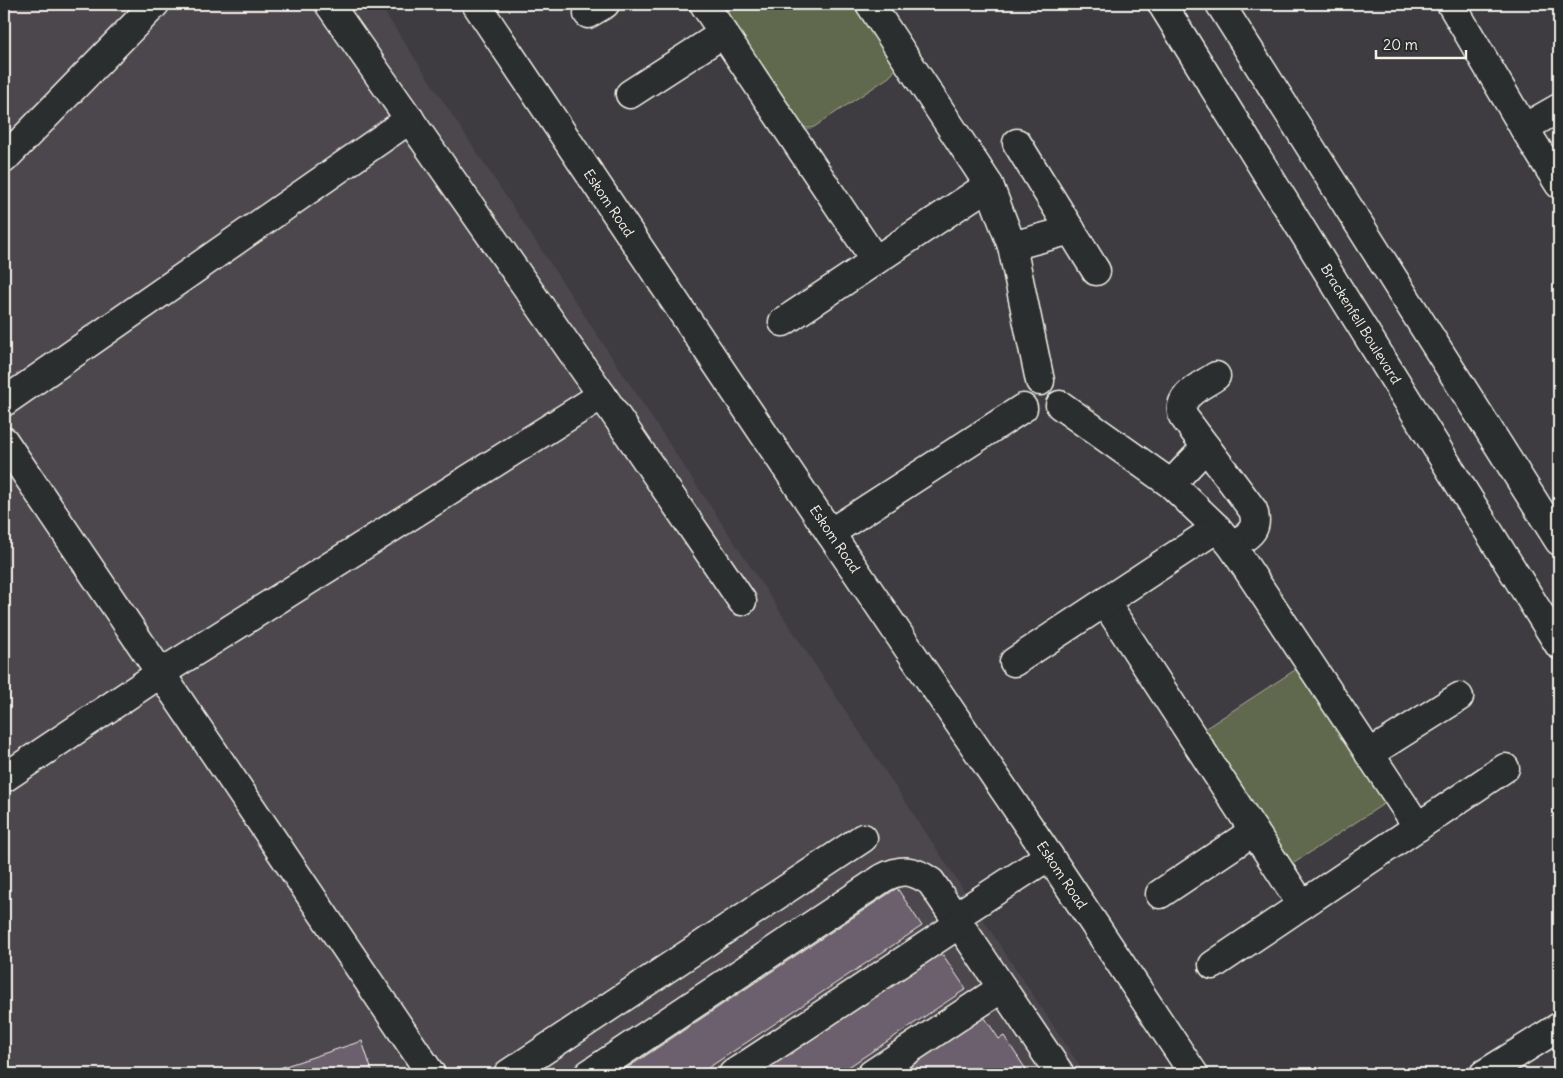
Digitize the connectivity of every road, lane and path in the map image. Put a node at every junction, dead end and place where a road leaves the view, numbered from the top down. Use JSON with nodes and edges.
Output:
{"nodes":[{"id":1,"x":155,"y":4,"type":"edge"},
{"id":2,"x":329,"y":4,"type":"edge"},
{"id":3,"x":476,"y":4,"type":"edge"},
{"id":4,"x":704,"y":4,"type":"edge"},
{"id":5,"x":870,"y":4,"type":"edge"},
{"id":6,"x":1162,"y":4,"type":"edge"},
{"id":7,"x":1220,"y":4,"type":"edge"},
{"id":8,"x":1451,"y":4,"type":"edge"},
{"id":9,"x":724,"y":34,"type":"junction"},
{"id":10,"x":630,"y":94,"type":"dead end"},
{"id":11,"x":1559,"y":108,"type":"edge"},
{"id":12,"x":410,"y":119,"type":"junction"},
{"id":13,"x":1524,"y":128,"type":"junction"},
{"id":14,"x":1017,"y":143,"type":"dead end"},
{"id":15,"x":4,"y":159,"type":"edge"},
{"id":16,"x":1559,"y":184,"type":"edge"},
{"id":17,"x":989,"y":185,"type":"junction"},
{"id":18,"x":1071,"y":230,"type":"junction"},
{"id":19,"x":1012,"y":246,"type":"junction"},
{"id":20,"x":875,"y":260,"type":"junction"},
{"id":21,"x":1096,"y":271,"type":"dead end"},
{"id":22,"x":783,"y":322,"type":"dead end"},
{"id":23,"x":1216,"y":376,"type":"dead end"},
{"id":24,"x":1040,"y":380,"type":"junction"},
{"id":25,"x":602,"y":395,"type":"junction"},
{"id":26,"x":4,"y":402,"type":"edge"},
{"id":27,"x":1060,"y":405,"type":"junction"},
{"id":28,"x":1022,"y":408,"type":"junction"},
{"id":29,"x":4,"y":441,"type":"edge"},
{"id":30,"x":1206,"y":447,"type":"junction"},
{"id":31,"x":1171,"y":484,"type":"junction"},
{"id":32,"x":830,"y":533,"type":"junction"},
{"id":33,"x":1225,"y":537,"type":"junction"},
{"id":34,"x":1559,"y":541,"type":"edge"},
{"id":35,"x":742,"y":600,"type":"dead end"},
{"id":36,"x":1105,"y":602,"type":"junction"},
{"id":37,"x":1559,"y":645,"type":"edge"},
{"id":38,"x":1014,"y":662,"type":"dead end"},
{"id":39,"x":161,"y":673,"type":"junction"},
{"id":40,"x":1459,"y":697,"type":"dead end"},
{"id":41,"x":1370,"y":754,"type":"junction"},
{"id":42,"x":1505,"y":768,"type":"dead end"},
{"id":43,"x":4,"y":778,"type":"edge"},
{"id":44,"x":1418,"y":827,"type":"junction"},
{"id":45,"x":1254,"y":831,"type":"junction"},
{"id":46,"x":863,"y":838,"type":"dead end"},
{"id":47,"x":1049,"y":856,"type":"junction"},
{"id":48,"x":1160,"y":894,"type":"dead end"},
{"id":49,"x":1302,"y":905,"type":"junction"},
{"id":50,"x":957,"y":920,"type":"junction"},
{"id":51,"x":1213,"y":965,"type":"dead end"},
{"id":52,"x":1002,"y":988,"type":"junction"},
{"id":53,"x":1559,"y":1027,"type":"edge"},
{"id":54,"x":431,"y":1074,"type":"edge"},
{"id":55,"x":508,"y":1074,"type":"edge"},
{"id":56,"x":589,"y":1074,"type":"edge"},
{"id":57,"x":733,"y":1074,"type":"edge"},
{"id":58,"x":872,"y":1074,"type":"edge"},
{"id":59,"x":1060,"y":1074,"type":"edge"},
{"id":60,"x":1194,"y":1074,"type":"edge"},
{"id":61,"x":1484,"y":1074,"type":"edge"}],
"edges":[{"from":1,"to":15,"type":"street"},
{"from":2,"to":12,"type":"street"},
{"from":3,"to":32,"type":"street","name":"Eskom Road"},
{"from":4,"to":9,"type":"street"},
{"from":5,"to":17,"type":"street"},
{"from":6,"to":37,"type":"street","name":"Brackenfell Boulevard"},
{"from":7,"to":34,"type":"street"},
{"from":8,"to":13,"type":"street"},
{"from":9,"to":10,"type":"street"},
{"from":9,"to":20,"type":"street"},
{"from":11,"to":13,"type":"street"},
{"from":12,"to":25,"type":"street"},
{"from":12,"to":26,"type":"street"},
{"from":13,"to":16,"type":"street"},
{"from":14,"to":18,"type":"street"},
{"from":17,"to":19,"type":"street"},
{"from":17,"to":20,"type":"street"},
{"from":18,"to":19,"type":"street"},
{"from":18,"to":21,"type":"street"},
{"from":19,"to":24,"type":"street"},
{"from":20,"to":22,"type":"street"},
{"from":23,"to":30,"type":"street"},
{"from":24,"to":27,"type":"street"},
{"from":24,"to":28,"type":"street"},
{"from":25,"to":35,"type":"street"},
{"from":25,"to":39,"type":"street"},
{"from":27,"to":28,"type":"street"},
{"from":27,"to":31,"type":"street"},
{"from":28,"to":32,"type":"street"},
{"from":29,"to":39,"type":"street"},
{"from":30,"to":31,"type":"street"},
{"from":30,"to":33,"type":"street"},
{"from":31,"to":33,"type":"street"},
{"from":32,"to":47,"type":"street","name":"Eskom Road"},
{"from":33,"to":36,"type":"street"},
{"from":33,"to":41,"type":"street"},
{"from":36,"to":38,"type":"street"},
{"from":36,"to":45,"type":"street"},
{"from":39,"to":43,"type":"street"},
{"from":39,"to":54,"type":"street"},
{"from":40,"to":41,"type":"street"},
{"from":41,"to":44,"type":"street"},
{"from":42,"to":44,"type":"street"},
{"from":44,"to":49,"type":"street"},
{"from":45,"to":48,"type":"street"},
{"from":45,"to":49,"type":"street"},
{"from":46,"to":55,"type":"street"},
{"from":47,"to":50,"type":"street"},
{"from":47,"to":60,"type":"street","name":"Eskom Road"},
{"from":49,"to":51,"type":"street"},
{"from":50,"to":52,"type":"street"},
{"from":50,"to":56,"type":"street"},
{"from":50,"to":57,"type":"street"},
{"from":52,"to":58,"type":"street"},
{"from":52,"to":59,"type":"street"},
{"from":53,"to":61,"type":"street"}]}
